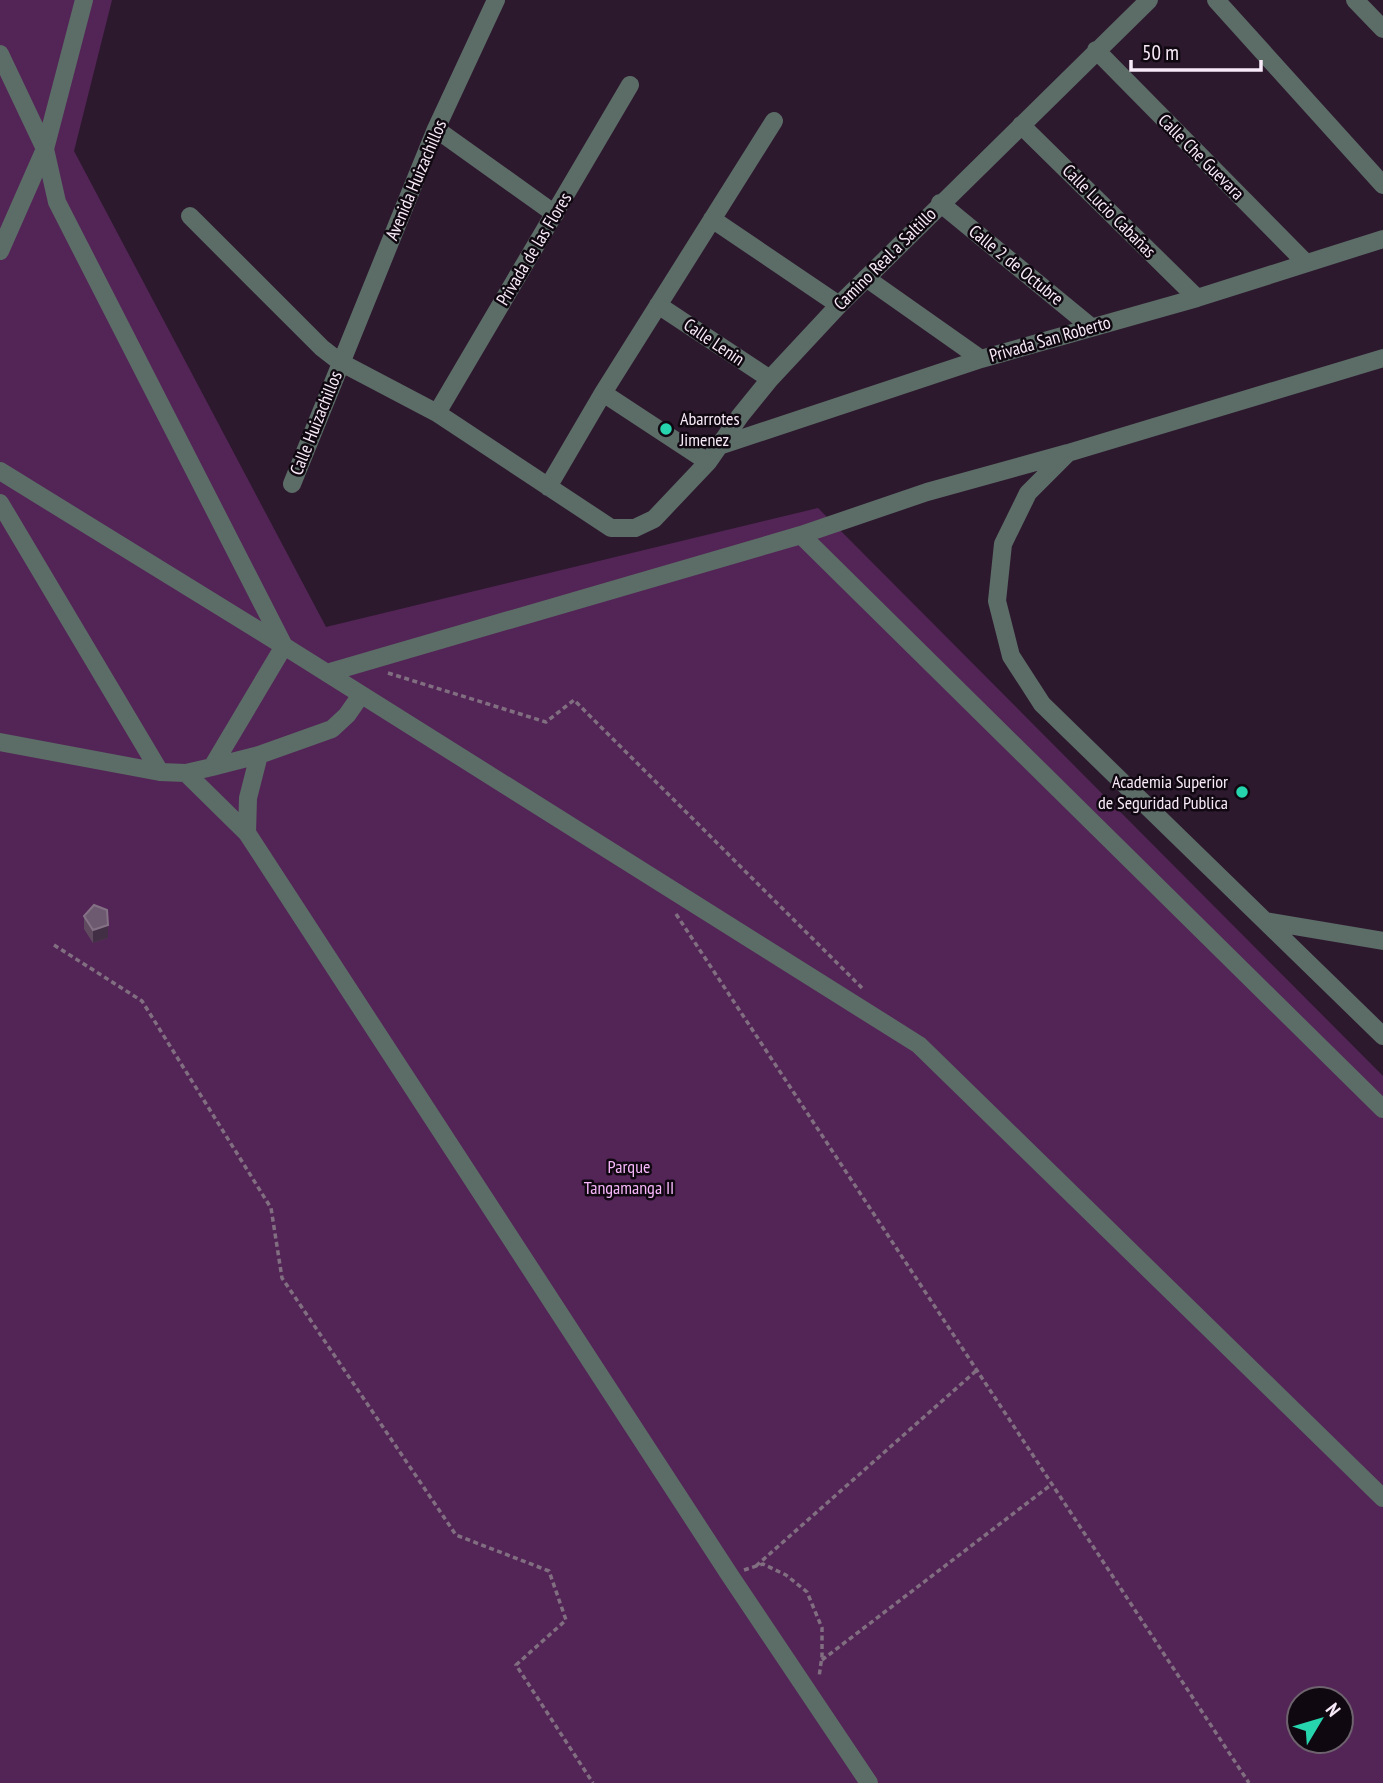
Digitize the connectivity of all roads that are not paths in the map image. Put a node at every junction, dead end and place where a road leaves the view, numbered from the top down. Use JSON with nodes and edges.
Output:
{"nodes":[{"id":1,"x":84,"y":0,"type":"edge"},
{"id":2,"x":496,"y":0,"type":"edge"},
{"id":3,"x":1149,"y":0,"type":"edge"},
{"id":4,"x":1216,"y":0,"type":"edge"},
{"id":5,"x":1355,"y":0,"type":"edge"},
{"id":6,"x":1383,"y":29,"type":"edge"},
{"id":7,"x":1096,"y":50,"type":"junction"},
{"id":8,"x":0,"y":54,"type":"edge"},
{"id":9,"x":630,"y":85,"type":"dead end"},
{"id":10,"x":774,"y":121,"type":"dead end"},
{"id":11,"x":1021,"y":125,"type":"junction"},
{"id":12,"x":436,"y":129,"type":"junction"},
{"id":13,"x":45,"y":149,"type":"junction"},
{"id":14,"x":1383,"y":185,"type":"edge"},
{"id":15,"x":940,"y":204,"type":"junction"},
{"id":16,"x":555,"y":214,"type":"junction"},
{"id":17,"x":190,"y":216,"type":"dead end"},
{"id":18,"x":712,"y":219,"type":"junction"},
{"id":19,"x":1383,"y":239,"type":"edge"},
{"id":20,"x":0,"y":251,"type":"edge"},
{"id":21,"x":1306,"y":263,"type":"junction"},
{"id":22,"x":866,"y":278,"type":"junction"},
{"id":23,"x":1197,"y":298,"type":"junction"},
{"id":24,"x":658,"y":305,"type":"junction"},
{"id":25,"x":839,"y":305,"type":"junction"},
{"id":26,"x":1091,"y":327,"type":"junction"},
{"id":27,"x":1383,"y":358,"type":"edge"},
{"id":28,"x":981,"y":359,"type":"junction"},
{"id":29,"x":340,"y":362,"type":"junction"},
{"id":30,"x":770,"y":379,"type":"junction"},
{"id":31,"x":603,"y":393,"type":"junction"},
{"id":32,"x":437,"y":413,"type":"junction"},
{"id":33,"x":719,"y":446,"type":"junction"},
{"id":34,"x":1068,"y":453,"type":"junction"},
{"id":35,"x":708,"y":462,"type":"junction"},
{"id":36,"x":0,"y":471,"type":"edge"},
{"id":37,"x":292,"y":484,"type":"dead end"},
{"id":38,"x":548,"y":486,"type":"junction"},
{"id":39,"x":0,"y":503,"type":"edge"},
{"id":40,"x":801,"y":535,"type":"junction"},
{"id":41,"x":284,"y":646,"type":"junction"},
{"id":42,"x":327,"y":673,"type":"junction"},
{"id":43,"x":361,"y":695,"type":"junction"},
{"id":44,"x":0,"y":742,"type":"edge"},
{"id":45,"x":259,"y":755,"type":"junction"},
{"id":46,"x":212,"y":767,"type":"junction"},
{"id":47,"x":160,"y":772,"type":"junction"},
{"id":48,"x":186,"y":773,"type":"junction"},
{"id":49,"x":247,"y":833,"type":"junction"},
{"id":50,"x":1265,"y":921,"type":"junction"},
{"id":51,"x":1383,"y":941,"type":"edge"},
{"id":52,"x":1383,"y":1037,"type":"edge"},
{"id":53,"x":1383,"y":1108,"type":"edge"},
{"id":54,"x":1383,"y":1499,"type":"edge"},
{"id":55,"x":869,"y":1783,"type":"edge"}],
"edges":[{"from":1,"to":13,"type":"street"},
{"from":2,"to":12,"type":"street","name":"Avenida Huizachillos"},
{"from":3,"to":7,"type":"street","name":"Camino Real a Saltillo"},
{"from":4,"to":14,"type":"street"},
{"from":5,"to":6,"type":"street"},
{"from":7,"to":11,"type":"street","name":"Camino Real a Saltillo"},
{"from":7,"to":21,"type":"street","name":"Calle Che Guevara"},
{"from":8,"to":13,"type":"street"},
{"from":9,"to":16,"type":"street","name":"Privada de las Flores"},
{"from":10,"to":18,"type":"street"},
{"from":11,"to":15,"type":"street","name":"Camino Real a Saltillo"},
{"from":11,"to":23,"type":"street","name":"Calle Lucio Cabañas"},
{"from":12,"to":16,"type":"street"},
{"from":12,"to":29,"type":"street","name":"Avenida Huizachillos"},
{"from":13,"to":20,"type":"street"},
{"from":13,"to":41,"type":"street"},
{"from":15,"to":22,"type":"street","name":"Camino Real a Saltillo"},
{"from":15,"to":26,"type":"street","name":"Calle 2 de Octubre"},
{"from":16,"to":32,"type":"street","name":"Privada de las Flores"},
{"from":17,"to":29,"type":"street"},
{"from":18,"to":24,"type":"street"},
{"from":18,"to":25,"type":"street"},
{"from":19,"to":21,"type":"street","name":"Privada San Roberto"},
{"from":21,"to":23,"type":"street","name":"Privada San Roberto"},
{"from":22,"to":25,"type":"street","name":"Camino Real a Saltillo"},
{"from":22,"to":28,"type":"street"},
{"from":23,"to":26,"type":"street","name":"Privada San Roberto"},
{"from":24,"to":30,"type":"street","name":"Calle Lenin"},
{"from":24,"to":31,"type":"street"},
{"from":25,"to":30,"type":"street","name":"Camino Real a Saltillo"},
{"from":26,"to":28,"type":"street","name":"Privada San Roberto"},
{"from":27,"to":34,"type":"street"},
{"from":28,"to":33,"type":"street","name":"Privada San Roberto"},
{"from":29,"to":32,"type":"street"},
{"from":29,"to":37,"type":"street","name":"Calle Huizachillos"},
{"from":30,"to":33,"type":"street","name":"Camino Real a Saltillo"},
{"from":31,"to":35,"type":"street"},
{"from":31,"to":38,"type":"street"},
{"from":32,"to":38,"type":"street"},
{"from":33,"to":35,"type":"street","name":"Camino Real a Saltillo"},
{"from":34,"to":40,"type":"street"},
{"from":34,"to":50,"type":"street"},
{"from":35,"to":38,"type":"street","name":"Camino Real a Saltillo"},
{"from":36,"to":41,"type":"street"},
{"from":39,"to":47,"type":"street"},
{"from":40,"to":42,"type":"street"},
{"from":40,"to":53,"type":"street"},
{"from":41,"to":42,"type":"street"},
{"from":41,"to":46,"type":"street"},
{"from":42,"to":43,"type":"street"},
{"from":43,"to":45,"type":"street"},
{"from":43,"to":54,"type":"street"},
{"from":44,"to":47,"type":"street"},
{"from":45,"to":46,"type":"street"},
{"from":45,"to":49,"type":"street"},
{"from":46,"to":48,"type":"street"},
{"from":47,"to":48,"type":"street"},
{"from":48,"to":49,"type":"street"},
{"from":49,"to":55,"type":"street"},
{"from":50,"to":51,"type":"street"},
{"from":50,"to":52,"type":"street"}]}
